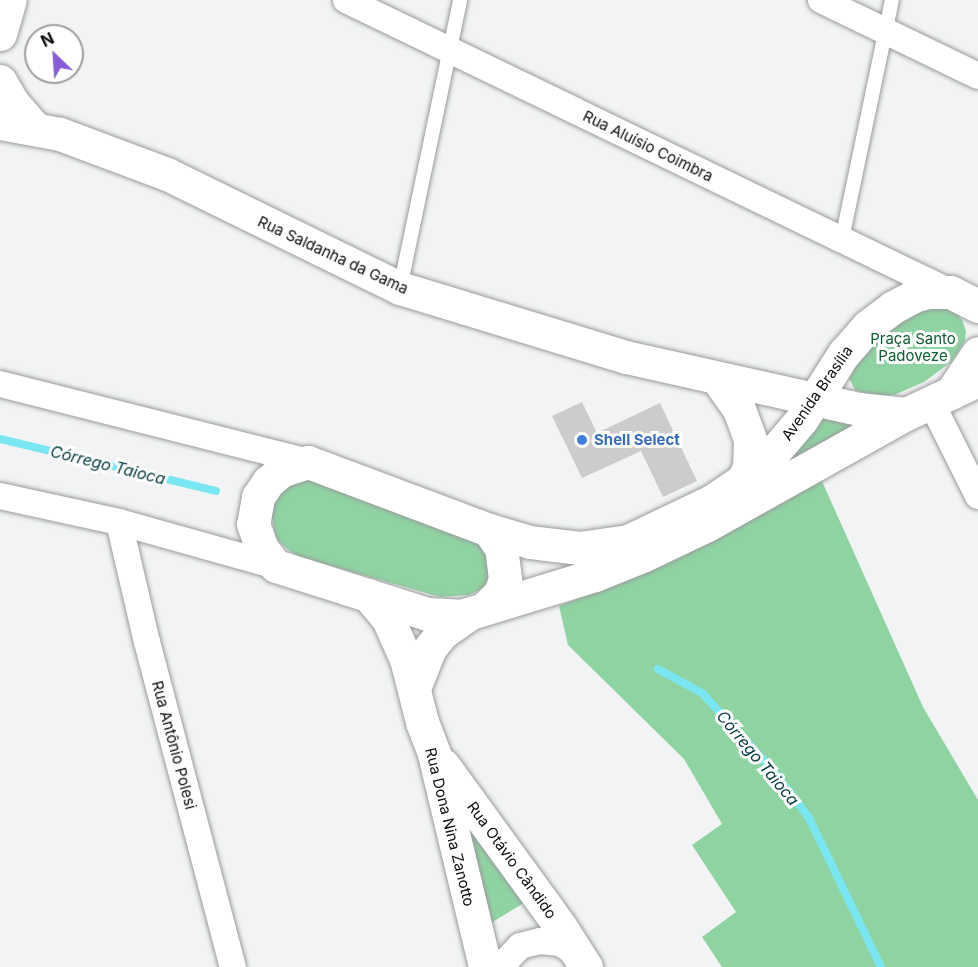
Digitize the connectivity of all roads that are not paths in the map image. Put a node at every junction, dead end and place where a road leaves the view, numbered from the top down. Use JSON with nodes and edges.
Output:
{"nodes":[{"id":1,"x":10,"y":0,"type":"edge"},
{"id":2,"x":346,"y":0,"type":"edge"},
{"id":3,"x":460,"y":0,"type":"edge"},
{"id":4,"x":821,"y":0,"type":"edge"},
{"id":5,"x":892,"y":0,"type":"edge"},
{"id":6,"x":885,"y":31,"type":"junction"},
{"id":7,"x":0,"y":34,"type":"edge"},
{"id":8,"x":450,"y":51,"type":"junction"},
{"id":9,"x":978,"y":76,"type":"edge"},
{"id":10,"x":0,"y":81,"type":"edge"},
{"id":11,"x":0,"y":123,"type":"edge"},
{"id":12,"x":34,"y":128,"type":"junction"},
{"id":13,"x":842,"y":239,"type":"junction"},
{"id":14,"x":400,"y":288,"type":"junction"},
{"id":15,"x":969,"y":305,"type":"edge"},
{"id":16,"x":978,"y":352,"type":"edge"},
{"id":17,"x":717,"y":378,"type":"junction"},
{"id":18,"x":0,"y":384,"type":"edge"},
{"id":19,"x":941,"y":397,"type":"edge"},
{"id":20,"x":814,"y":398,"type":"junction"},
{"id":21,"x":308,"y":462,"type":"junction"},
{"id":22,"x":743,"y":480,"type":"junction"},
{"id":23,"x":0,"y":496,"type":"edge"},
{"id":24,"x":978,"y":496,"type":"edge"},
{"id":25,"x":118,"y":522,"type":"junction"},
{"id":26,"x":489,"y":530,"type":"junction"},
{"id":27,"x":276,"y":566,"type":"junction"},
{"id":28,"x":368,"y":595,"type":"junction"},
{"id":29,"x":478,"y":611,"type":"junction"},
{"id":30,"x":414,"y":688,"type":"junction"},
{"id":31,"x":434,"y":754,"type":"junction"},
{"id":32,"x":582,"y":961,"type":"edge"},
{"id":33,"x":233,"y":967,"type":"edge"},
{"id":34,"x":485,"y":967,"type":"edge"},
{"id":35,"x":500,"y":967,"type":"edge"}],
"edges":[{"from":1,"to":7,"type":"main road"},
{"from":2,"to":8,"type":"street","name":"Rua Aluísio Coimbra"},
{"from":3,"to":8,"type":"lane"},
{"from":4,"to":6,"type":"street"},
{"from":5,"to":6,"type":"lane"},
{"from":6,"to":9,"type":"street"},
{"from":6,"to":13,"type":"lane"},
{"from":8,"to":13,"type":"street","name":"Rua Aluísio Coimbra"},
{"from":8,"to":14,"type":"lane"},
{"from":10,"to":12,"type":"main road"},
{"from":11,"to":12,"type":"main road","name":"Rua Saldanha da Gama"},
{"from":12,"to":14,"type":"main road","name":"Rua Saldanha da Gama"},
{"from":13,"to":15,"type":"street","name":"Rua Aluísio Coimbra"},
{"from":14,"to":17,"type":"main road","name":"Rua Saldanha da Gama"},
{"from":15,"to":20,"type":"main road","name":"Avenida Brasília"},
{"from":16,"to":19,"type":"main road"},
{"from":17,"to":20,"type":"main road","name":"Rua Saldanha da Gama"},
{"from":17,"to":22,"type":"main road"},
{"from":18,"to":21,"type":"street"},
{"from":19,"to":20,"type":"main road","name":"Rua Saldanha da Gama"},
{"from":19,"to":24,"type":"street"},
{"from":19,"to":29,"type":"main road"},
{"from":20,"to":22,"type":"main road","name":"Avenida Brasília"},
{"from":21,"to":26,"type":"main road","name":"Avenida Brasília"},
{"from":21,"to":27,"type":"main road"},
{"from":22,"to":26,"type":"main road","name":"Avenida Brasília"},
{"from":23,"to":25,"type":"street"},
{"from":25,"to":27,"type":"street"},
{"from":25,"to":33,"type":"street","name":"Rua Antônio Polesi"},
{"from":26,"to":29,"type":"main road"},
{"from":27,"to":28,"type":"main road"},
{"from":28,"to":29,"type":"main road"},
{"from":28,"to":30,"type":"main road","name":"Rua Dona Nina Zanotto"},
{"from":29,"to":30,"type":"main road"},
{"from":30,"to":31,"type":"main road","name":"Rua Dona Nina Zanotto"},
{"from":31,"to":32,"type":"main road","name":"Rua Otávio Cândido"},
{"from":31,"to":34,"type":"main road","name":"Rua Dona Nina Zanotto"},
{"from":32,"to":35,"type":"street"}]}
